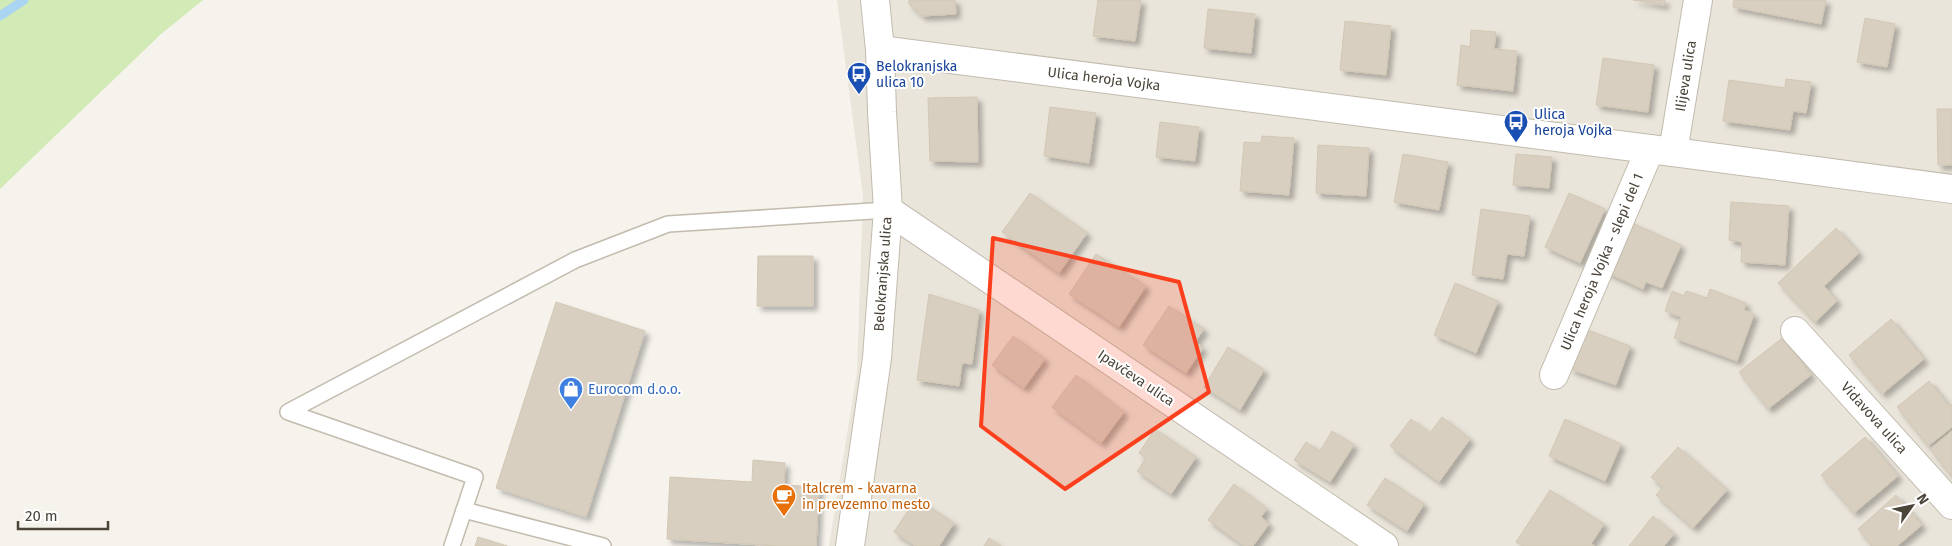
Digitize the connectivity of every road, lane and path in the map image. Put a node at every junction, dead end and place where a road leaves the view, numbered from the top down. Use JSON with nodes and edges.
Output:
{"nodes":[{"id":1,"x":875,"y":0,"type":"edge"},
{"id":2,"x":1698,"y":0,"type":"edge"},
{"id":3,"x":880,"y":50,"type":"junction"},
{"id":4,"x":1662,"y":150,"type":"junction"},
{"id":5,"x":1952,"y":189,"type":"edge"},
{"id":6,"x":888,"y":210,"type":"junction"},
{"id":7,"x":1795,"y":331,"type":"dead end"},
{"id":8,"x":1554,"y":375,"type":"dead end"},
{"id":9,"x":1952,"y":505,"type":"edge"},
{"id":10,"x":464,"y":510,"type":"junction"},
{"id":11,"x":452,"y":546,"type":"edge"},
{"id":12,"x":603,"y":546,"type":"edge"},
{"id":13,"x":850,"y":546,"type":"edge"},
{"id":14,"x":1384,"y":546,"type":"edge"}],
"edges":[{"from":1,"to":3,"type":"street","name":"Belokranjska ulica"},
{"from":2,"to":4,"type":"street","name":"Ilijeva ulica"},
{"from":3,"to":4,"type":"street","name":"Ulica heroja Vojka"},
{"from":3,"to":6,"type":"street","name":"Belokranjska ulica"},
{"from":4,"to":5,"type":"street","name":"Ulica heroja Vojka"},
{"from":4,"to":8,"type":"street","name":"Ulica heroja Vojka - slepi del 1"},
{"from":6,"to":10,"type":"lane"},
{"from":6,"to":13,"type":"street","name":"Belokranjska ulica"},
{"from":6,"to":14,"type":"street","name":"Ipavčeva ulica"},
{"from":7,"to":9,"type":"street","name":"Vidavova ulica"},
{"from":10,"to":11,"type":"lane"},
{"from":10,"to":12,"type":"lane"}]}
